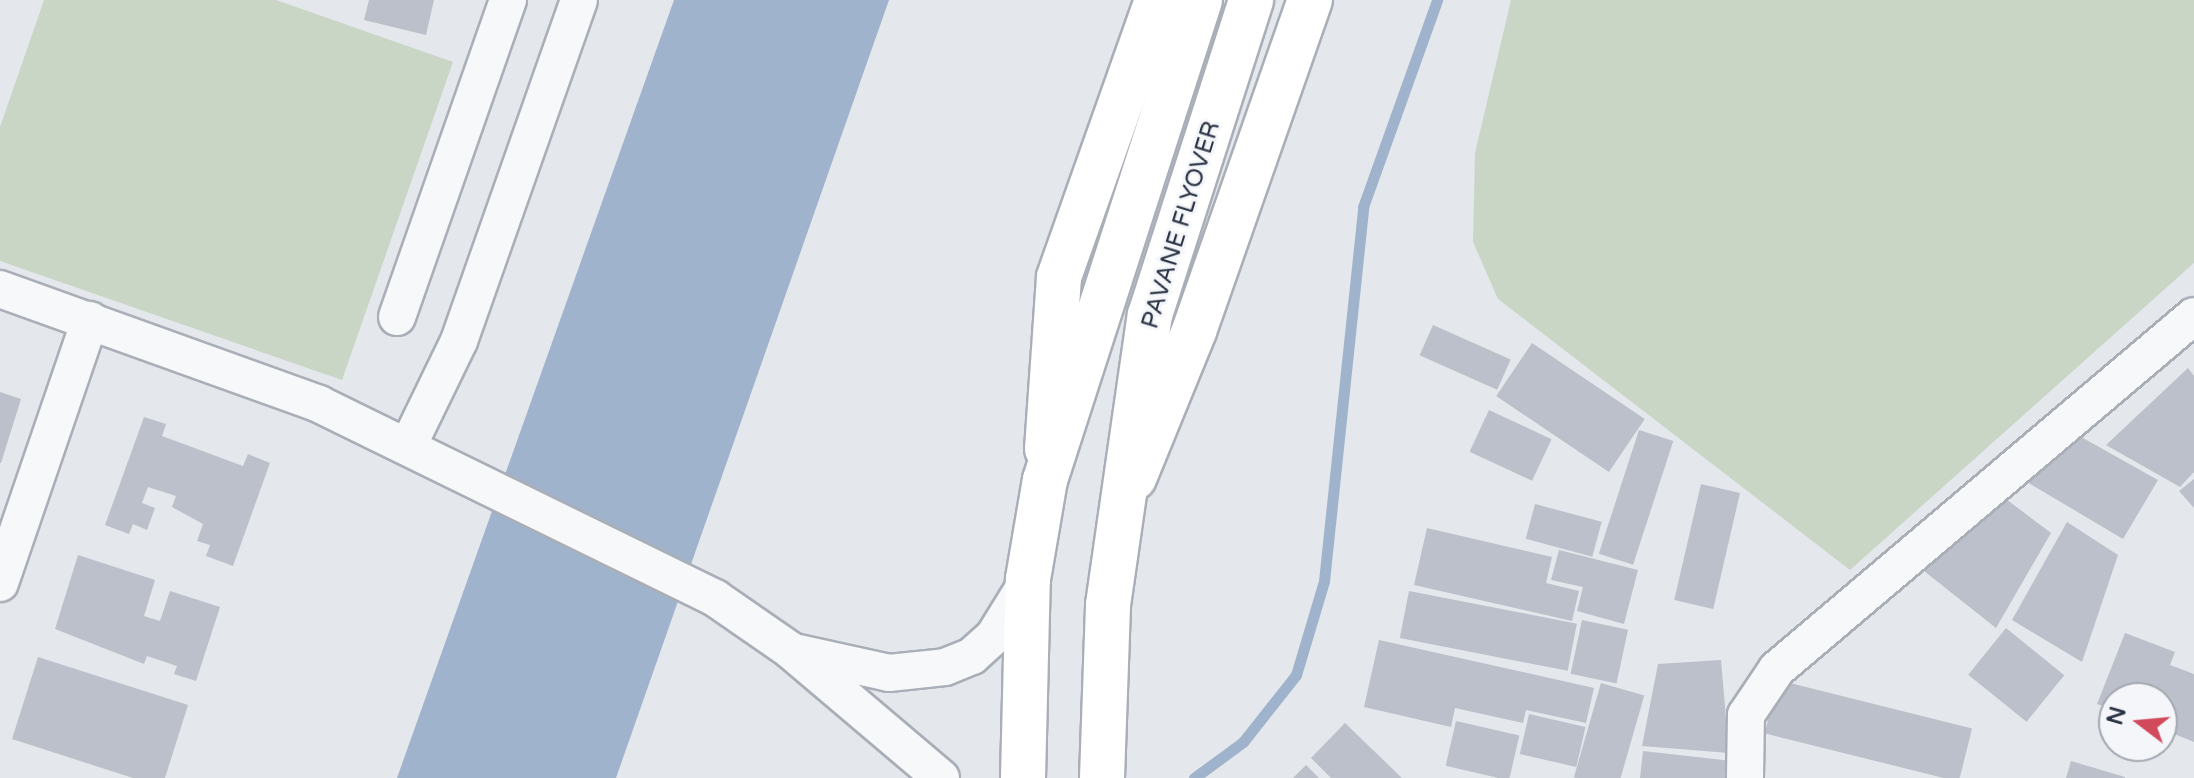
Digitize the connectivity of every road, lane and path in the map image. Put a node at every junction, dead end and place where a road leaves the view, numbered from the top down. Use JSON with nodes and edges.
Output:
{"nodes":[{"id":1,"x":508,"y":0,"type":"edge"},
{"id":2,"x":579,"y":0,"type":"edge"},
{"id":3,"x":1157,"y":0,"type":"edge"},
{"id":4,"x":1200,"y":0,"type":"edge"},
{"id":5,"x":1251,"y":0,"type":"edge"},
{"id":6,"x":1310,"y":0,"type":"edge"},
{"id":7,"x":0,"y":289,"type":"edge"},
{"id":8,"x":2194,"y":316,"type":"edge"},
{"id":9,"x":397,"y":317,"type":"dead end"},
{"id":10,"x":90,"y":320,"type":"junction"},
{"id":11,"x":421,"y":453,"type":"junction"},
{"id":12,"x":1045,"y":480,"type":"junction"},
{"id":13,"x":1124,"y":502,"type":"junction"},
{"id":14,"x":1028,"y":579,"type":"junction"},
{"id":15,"x":0,"y":583,"type":"edge"},
{"id":16,"x":790,"y":650,"type":"junction"},
{"id":17,"x":941,"y":778,"type":"edge"},
{"id":18,"x":1023,"y":778,"type":"edge"},
{"id":19,"x":1102,"y":778,"type":"edge"},
{"id":20,"x":1745,"y":778,"type":"edge"}],
"edges":[{"from":1,"to":9,"type":"street"},
{"from":2,"to":11,"type":"street"},
{"from":3,"to":12,"type":"main road"},
{"from":4,"to":12,"type":"main road","name":"PAVANE FLYOVER"},
{"from":5,"to":13,"type":"main road","name":"PAVANE FLYOVER"},
{"from":6,"to":13,"type":"main road"},
{"from":7,"to":10,"type":"street"},
{"from":8,"to":20,"type":"street"},
{"from":10,"to":11,"type":"street"},
{"from":10,"to":15,"type":"street"},
{"from":11,"to":16,"type":"street"},
{"from":12,"to":14,"type":"main road"},
{"from":13,"to":19,"type":"main road"},
{"from":14,"to":16,"type":"street"},
{"from":14,"to":18,"type":"main road"},
{"from":16,"to":17,"type":"street"}]}
